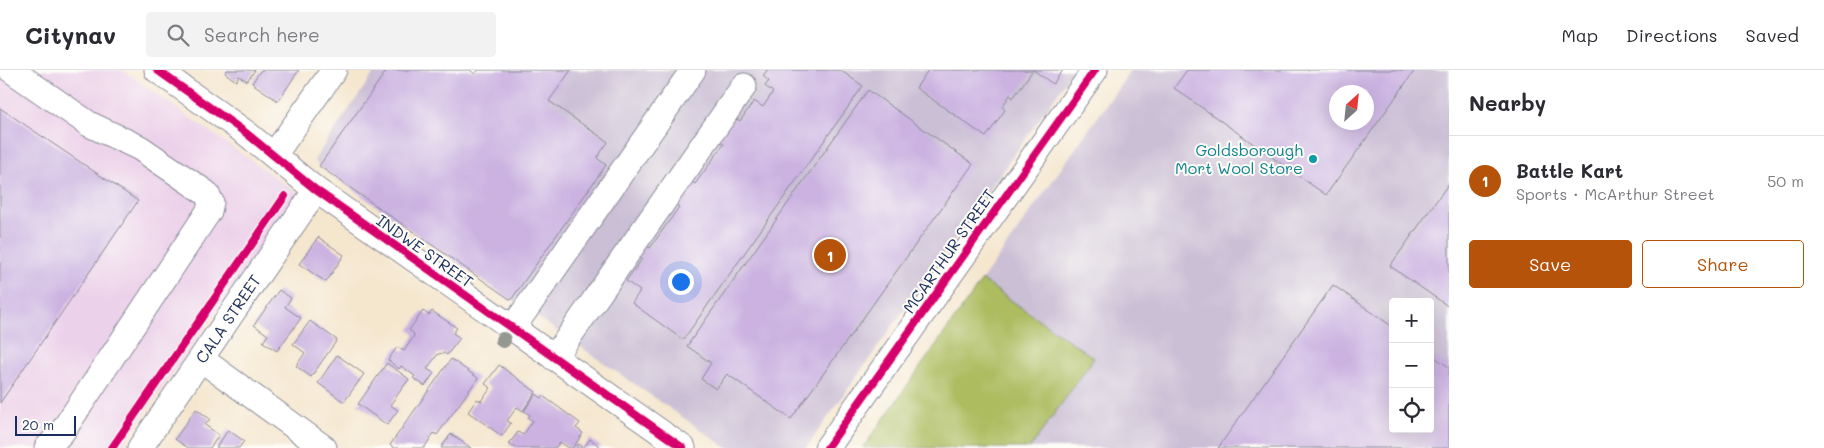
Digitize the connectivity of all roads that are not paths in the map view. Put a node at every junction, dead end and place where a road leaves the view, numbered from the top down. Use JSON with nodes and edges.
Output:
{"nodes":[{"id":1,"x":10,"y":70,"type":"edge"},
{"id":2,"x":157,"y":70,"type":"edge"},
{"id":3,"x":334,"y":70,"type":"edge"},
{"id":4,"x":693,"y":70,"type":"edge"},
{"id":5,"x":1095,"y":70,"type":"edge"},
{"id":6,"x":744,"y":86,"type":"dead end"},
{"id":7,"x":274,"y":155,"type":"junction"},
{"id":8,"x":316,"y":190,"type":"junction"},
{"id":9,"x":512,"y":329,"type":"junction"},
{"id":10,"x":554,"y":358,"type":"junction"},
{"id":11,"x":201,"y":360,"type":"junction"},
{"id":12,"x":47,"y":448,"type":"edge"},
{"id":13,"x":140,"y":448,"type":"edge"},
{"id":14,"x":324,"y":448,"type":"edge"},
{"id":15,"x":683,"y":448,"type":"edge"},
{"id":16,"x":827,"y":448,"type":"edge"}],
"edges":[{"from":1,"to":12,"type":"street"},
{"from":2,"to":7,"type":"street","name":"INDWE STREET"},
{"from":3,"to":7,"type":"street"},
{"from":4,"to":9,"type":"street"},
{"from":5,"to":16,"type":"street","name":"MCARTHUR STREET"},
{"from":6,"to":10,"type":"street"},
{"from":7,"to":8,"type":"street","name":"INDWE STREET"},
{"from":8,"to":9,"type":"street","name":"INDWE STREET"},
{"from":8,"to":11,"type":"street","name":"CALA STREET"},
{"from":9,"to":10,"type":"street","name":"INDWE STREET"},
{"from":10,"to":15,"type":"street","name":"INDWE STREET"},
{"from":11,"to":13,"type":"street","name":"CALA STREET"},
{"from":11,"to":14,"type":"street"}]}
